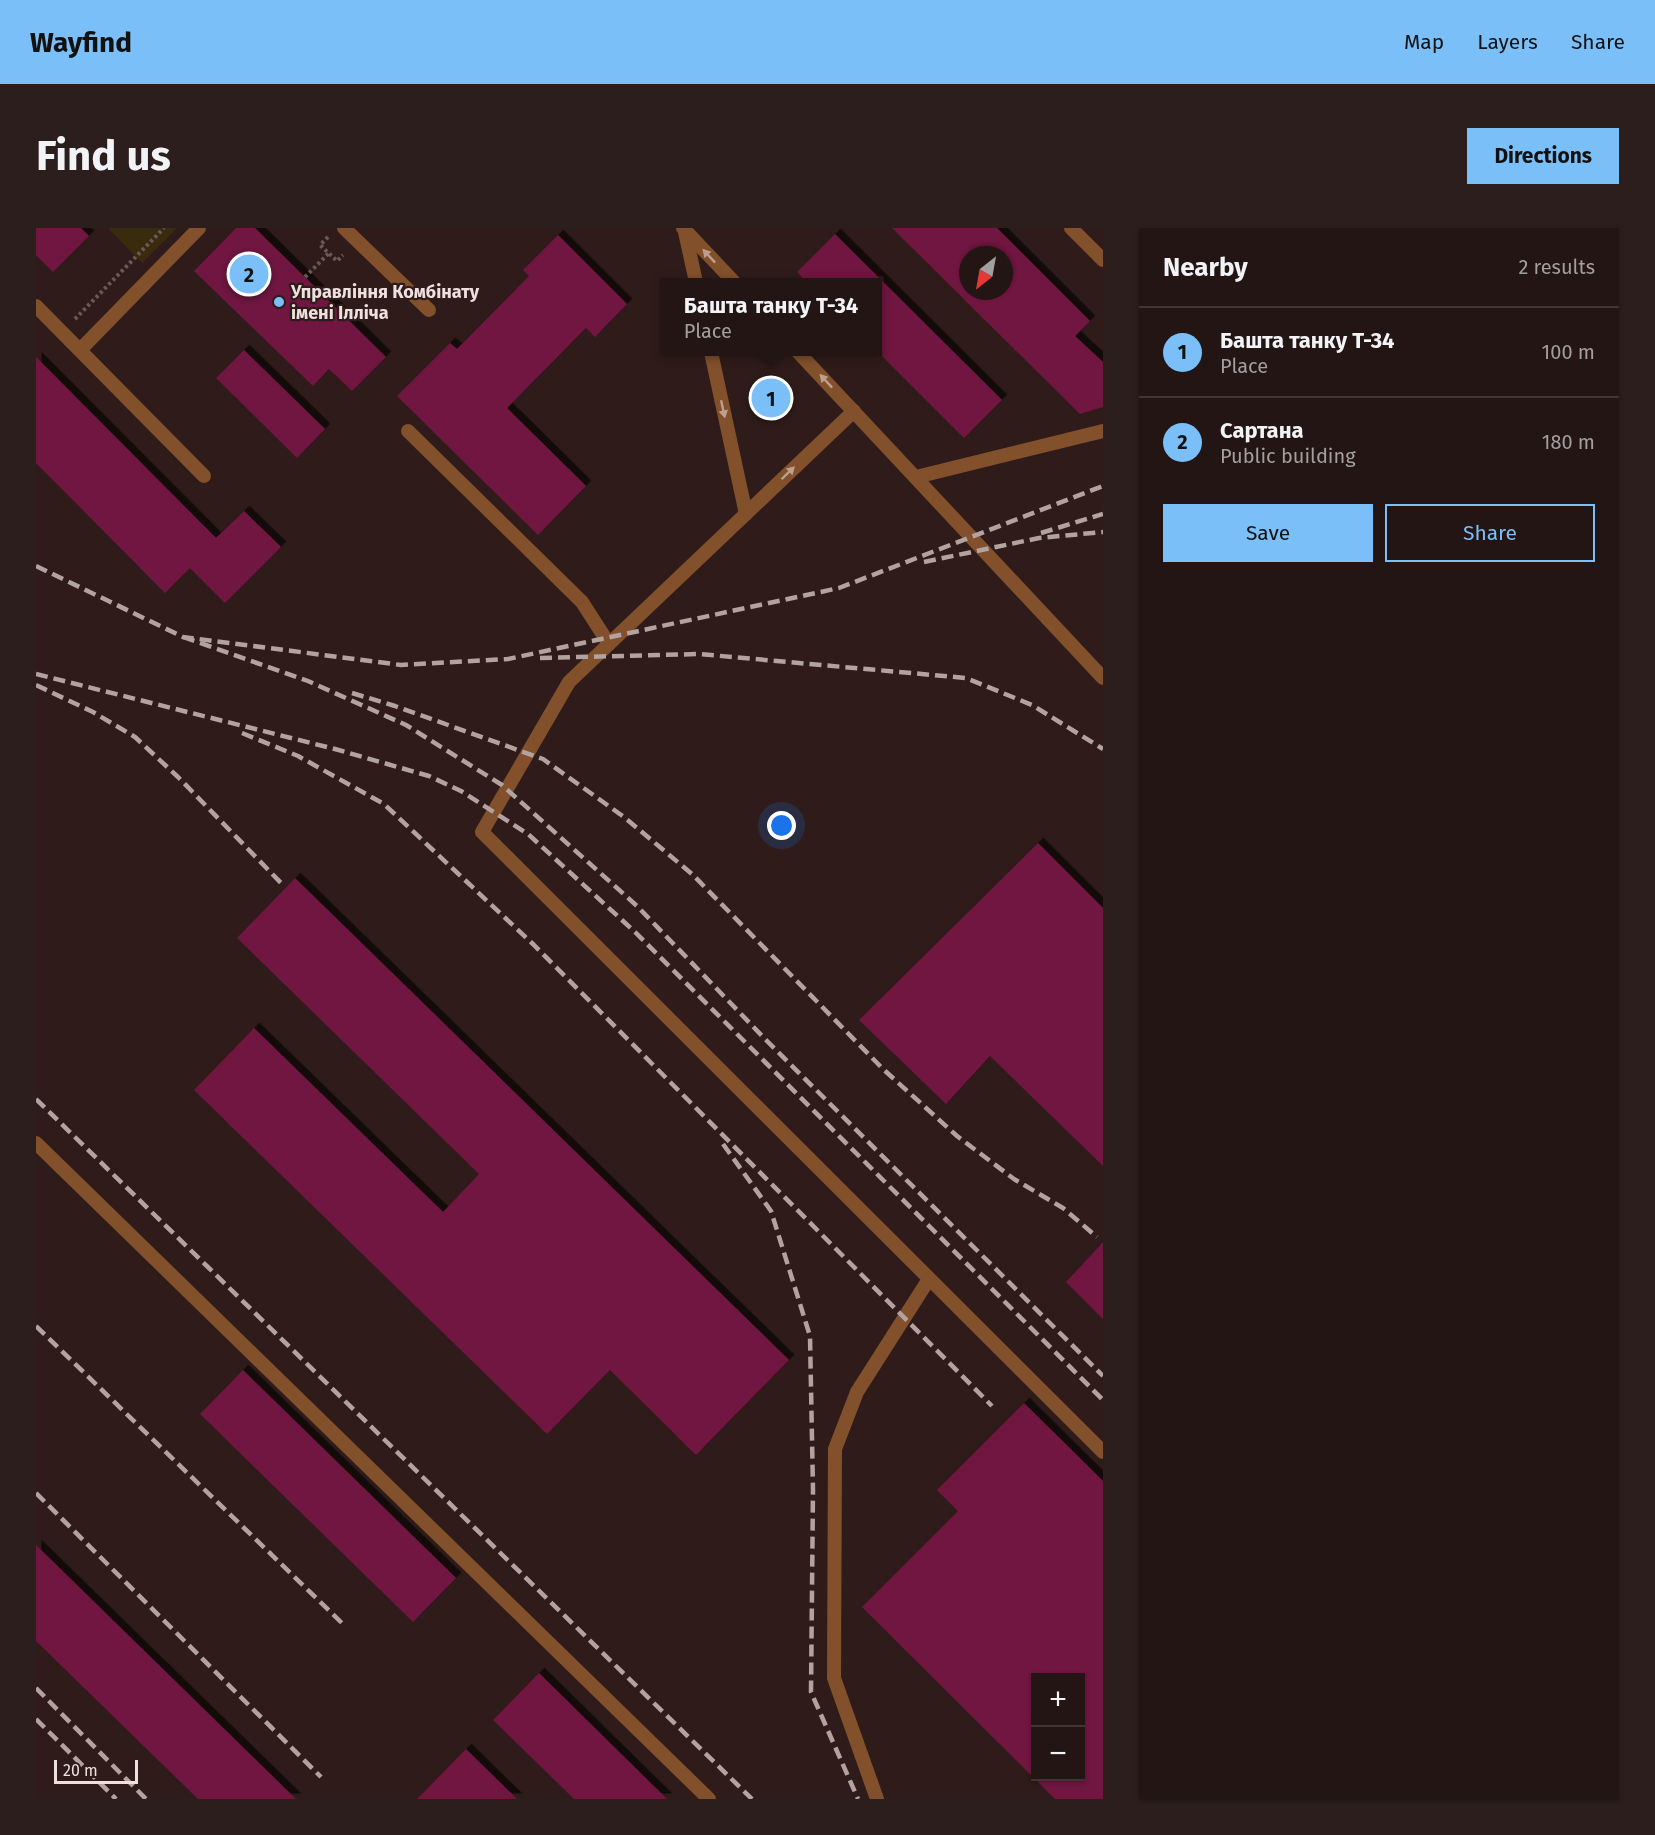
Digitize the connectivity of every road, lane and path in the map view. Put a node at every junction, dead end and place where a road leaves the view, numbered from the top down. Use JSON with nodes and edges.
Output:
{"nodes":[{"id":1,"x":164,"y":228,"type":"edge"},
{"id":2,"x":199,"y":228,"type":"edge"},
{"id":3,"x":344,"y":228,"type":"edge"},
{"id":4,"x":1071,"y":228,"type":"edge"},
{"id":5,"x":684,"y":229,"type":"edge"},
{"id":6,"x":320,"y":245,"type":"dead end"},
{"id":7,"x":329,"y":253,"type":"junction"},
{"id":8,"x":1103,"y":260,"type":"edge"},
{"id":9,"x":337,"y":261,"type":"dead end"},
{"id":10,"x":305,"y":277,"type":"dead end"},
{"id":11,"x":695,"y":278,"type":"edge"},
{"id":12,"x":730,"y":278,"type":"edge"},
{"id":13,"x":36,"y":306,"type":"edge"},
{"id":14,"x":429,"y":310,"type":"dead end"},
{"id":15,"x":62,"y":332,"type":"junction"},
{"id":16,"x":80,"y":350,"type":"junction"},
{"id":17,"x":712,"y":356,"type":"edge"},
{"id":18,"x":803,"y":356,"type":"edge"},
{"id":19,"x":854,"y":411,"type":"junction"},
{"id":20,"x":408,"y":431,"type":"dead end"},
{"id":21,"x":1103,"y":431,"type":"edge"},
{"id":22,"x":204,"y":476,"type":"dead end"},
{"id":23,"x":916,"y":477,"type":"junction"},
{"id":24,"x":746,"y":514,"type":"junction"},
{"id":25,"x":609,"y":644,"type":"junction"},
{"id":26,"x":1103,"y":678,"type":"edge"},
{"id":27,"x":36,"y":1143,"type":"edge"},
{"id":28,"x":929,"y":1279,"type":"junction"},
{"id":29,"x":1103,"y":1452,"type":"edge"},
{"id":30,"x":709,"y":1799,"type":"edge"},
{"id":31,"x":877,"y":1799,"type":"edge"}],
"edges":[{"from":1,"to":15,"type":"path"},
{"from":2,"to":16,"type":"lane"},
{"from":3,"to":14,"type":"lane"},
{"from":4,"to":8,"type":"lane"},
{"from":5,"to":11,"type":"lane"},
{"from":12,"to":5,"type":"lane","one_way":true},
{"from":6,"to":7,"type":"path"},
{"from":7,"to":9,"type":"path"},
{"from":7,"to":10,"type":"path"},
{"from":13,"to":15,"type":"lane"},
{"from":15,"to":16,"type":"lane"},
{"from":16,"to":22,"type":"lane"},
{"from":17,"to":24,"type":"lane","one_way":true},
{"from":19,"to":18,"type":"lane","one_way":true},
{"from":19,"to":23,"type":"lane"},
{"from":24,"to":19,"type":"lane","one_way":true},
{"from":20,"to":25,"type":"lane"},
{"from":21,"to":23,"type":"lane"},
{"from":23,"to":26,"type":"lane"},
{"from":24,"to":25,"type":"lane"},
{"from":25,"to":28,"type":"lane"},
{"from":27,"to":30,"type":"lane"},
{"from":28,"to":29,"type":"lane"},
{"from":28,"to":31,"type":"lane"}]}
